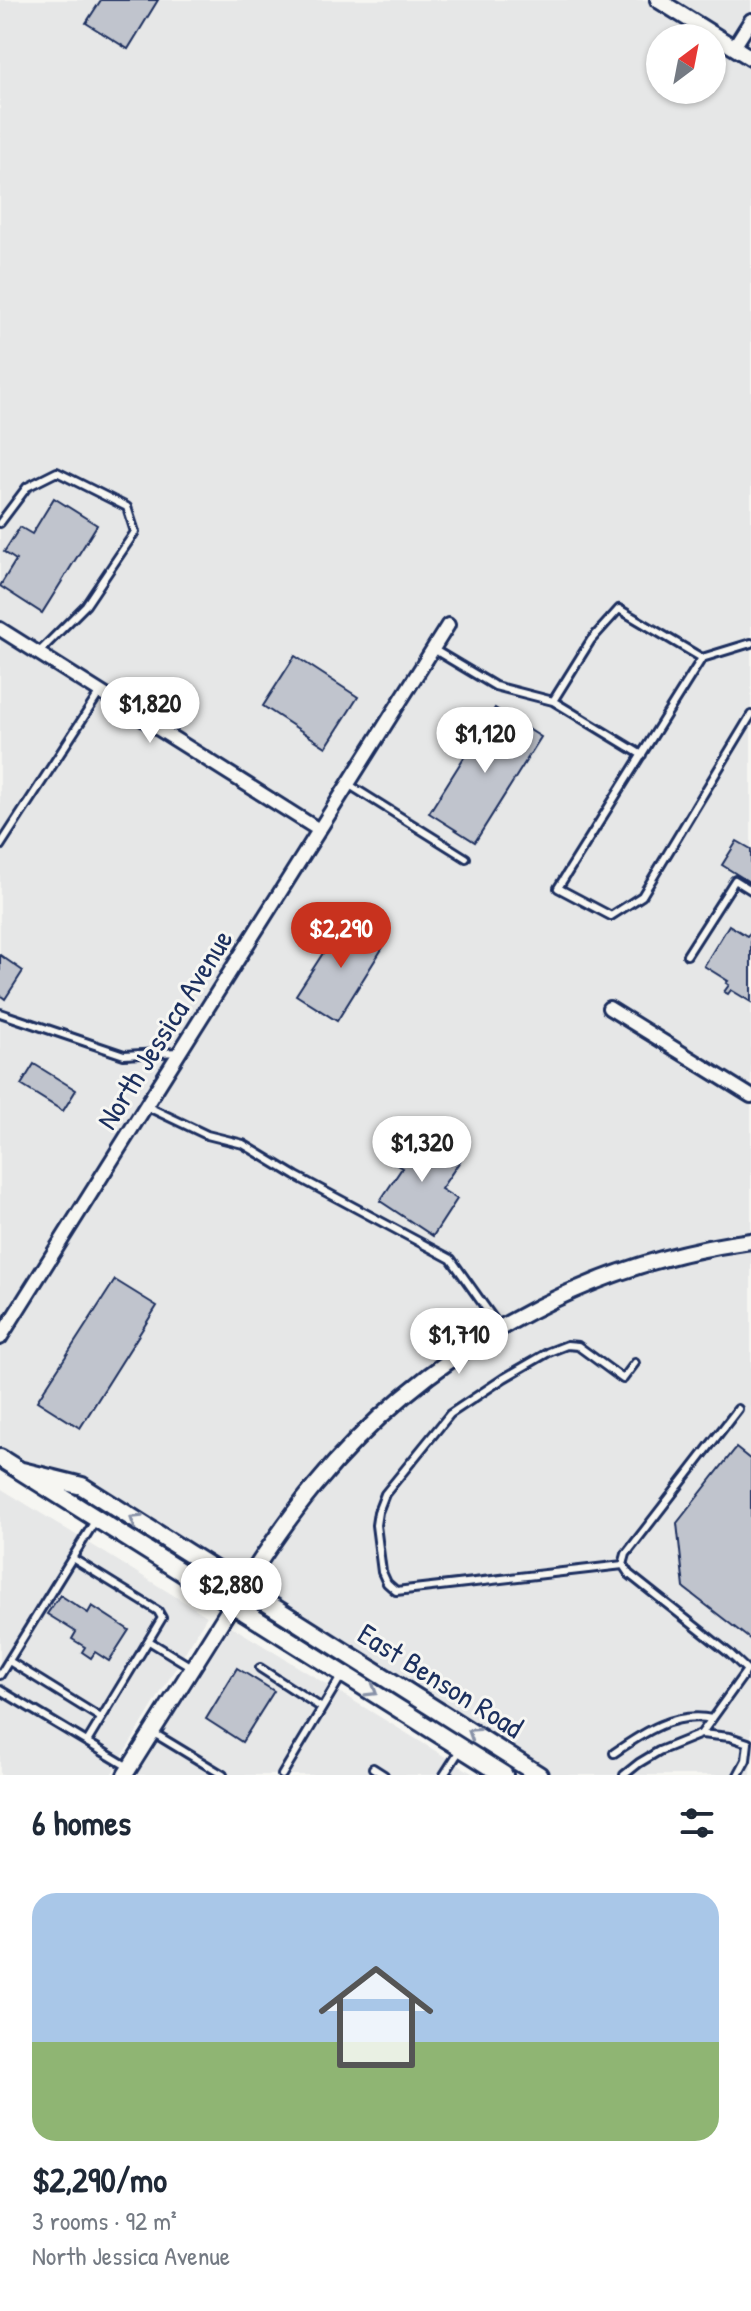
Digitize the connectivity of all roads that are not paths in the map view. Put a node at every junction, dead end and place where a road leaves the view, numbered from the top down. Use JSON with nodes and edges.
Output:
{"nodes":[{"id":1,"x":658,"y":0,"type":"edge"},
{"id":2,"x":751,"y":20,"type":"edge"},
{"id":3,"x":734,"y":47,"type":"junction"},
{"id":4,"x":751,"y":58,"type":"edge"},
{"id":5,"x":0,"y":523,"type":"edge"},
{"id":6,"x":448,"y":625,"type":"dead end"},
{"id":7,"x":0,"y":629,"type":"edge"},
{"id":8,"x":751,"y":643,"type":"edge"},
{"id":9,"x":433,"y":649,"type":"junction"},
{"id":10,"x":38,"y":653,"type":"junction"},
{"id":11,"x":702,"y":658,"type":"junction"},
{"id":12,"x":100,"y":692,"type":"junction"},
{"id":13,"x":553,"y":701,"type":"junction"},
{"id":14,"x":751,"y":715,"type":"edge"},
{"id":15,"x":642,"y":755,"type":"junction"},
{"id":16,"x":348,"y":784,"type":"junction"},
{"id":17,"x":319,"y":830,"type":"junction"},
{"id":18,"x":0,"y":846,"type":"edge"},
{"id":19,"x":466,"y":858,"type":"dead end"},
{"id":20,"x":751,"y":890,"type":"edge"},
{"id":21,"x":687,"y":955,"type":"dead end"},
{"id":22,"x":609,"y":1008,"type":"dead end"},
{"id":23,"x":0,"y":1013,"type":"edge"},
{"id":24,"x":180,"y":1052,"type":"junction"},
{"id":25,"x":751,"y":1096,"type":"edge"},
{"id":26,"x":146,"y":1106,"type":"junction"},
{"id":27,"x":751,"y":1241,"type":"edge"},
{"id":28,"x":500,"y":1328,"type":"junction"},
{"id":29,"x":0,"y":1338,"type":"edge"},
{"id":30,"x":635,"y":1363,"type":"dead end"},
{"id":31,"x":738,"y":1409,"type":"dead end"},
{"id":32,"x":0,"y":1458,"type":"edge"},
{"id":33,"x":22,"y":1471,"type":"junction"},
{"id":34,"x":97,"y":1518,"type":"junction"},
{"id":35,"x":72,"y":1558,"type":"junction"},
{"id":36,"x":623,"y":1565,"type":"junction"},
{"id":37,"x":243,"y":1588,"type":"junction"},
{"id":38,"x":233,"y":1603,"type":"junction"},
{"id":39,"x":149,"y":1641,"type":"junction"},
{"id":40,"x":9,"y":1661,"type":"junction"},
{"id":41,"x":193,"y":1668,"type":"junction"},
{"id":42,"x":260,"y":1668,"type":"dead end"},
{"id":43,"x":343,"y":1673,"type":"junction"},
{"id":44,"x":0,"y":1675,"type":"edge"},
{"id":45,"x":0,"y":1690,"type":"edge"},
{"id":46,"x":322,"y":1708,"type":"junction"},
{"id":47,"x":101,"y":1718,"type":"junction"},
{"id":48,"x":712,"y":1719,"type":"junction"},
{"id":49,"x":152,"y":1732,"type":"junction"},
{"id":50,"x":701,"y":1734,"type":"junction"},
{"id":51,"x":87,"y":1742,"type":"junction"},
{"id":52,"x":750,"y":1743,"type":"edge"},
{"id":53,"x":462,"y":1747,"type":"junction"},
{"id":54,"x":614,"y":1753,"type":"dead end"},
{"id":55,"x":373,"y":1768,"type":"dead end"},
{"id":56,"x":127,"y":1771,"type":"edge"},
{"id":57,"x":223,"y":1775,"type":"edge"},
{"id":58,"x":282,"y":1775,"type":"edge"},
{"id":59,"x":384,"y":1775,"type":"edge"},
{"id":60,"x":444,"y":1775,"type":"edge"},
{"id":61,"x":504,"y":1775,"type":"edge"},
{"id":62,"x":539,"y":1775,"type":"edge"},
{"id":63,"x":624,"y":1775,"type":"edge"},
{"id":64,"x":738,"y":1775,"type":"edge"}],
"edges":[{"from":1,"to":3,"type":"street"},
{"from":2,"to":3,"type":"street"},
{"from":3,"to":4,"type":"street"},
{"from":5,"to":10,"type":"lane"},
{"from":6,"to":9,"type":"street","name":"North Jessica Avenue"},
{"from":7,"to":10,"type":"street"},
{"from":8,"to":11,"type":"lane"},
{"from":9,"to":13,"type":"lane"},
{"from":9,"to":16,"type":"street","name":"North Jessica Avenue"},
{"from":10,"to":12,"type":"street"},
{"from":11,"to":13,"type":"lane"},
{"from":11,"to":15,"type":"lane"},
{"from":12,"to":17,"type":"street"},
{"from":12,"to":18,"type":"lane"},
{"from":13,"to":15,"type":"lane"},
{"from":14,"to":15,"type":"lane"},
{"from":16,"to":17,"type":"street","name":"North Jessica Avenue"},
{"from":16,"to":19,"type":"lane"},
{"from":17,"to":24,"type":"street","name":"North Jessica Avenue"},
{"from":20,"to":21,"type":"lane"},
{"from":22,"to":25,"type":"street"},
{"from":23,"to":24,"type":"lane"},
{"from":24,"to":26,"type":"street","name":"North Jessica Avenue"},
{"from":26,"to":28,"type":"lane"},
{"from":26,"to":29,"type":"street","name":"North Jessica Avenue"},
{"from":27,"to":28,"type":"street"},
{"from":28,"to":37,"type":"street"},
{"from":30,"to":36,"type":"lane"},
{"from":31,"to":36,"type":"lane"},
{"from":32,"to":33,"type":"main road","name":"East Benson Road"},
{"from":33,"to":34,"type":"main road","name":"East Benson Road"},
{"from":37,"to":33,"type":"main road","name":"East Benson Road","one_way":true},
{"from":34,"to":35,"type":"lane"},
{"from":34,"to":38,"type":"main road","name":"East Benson Road"},
{"from":35,"to":39,"type":"lane"},
{"from":35,"to":40,"type":"lane"},
{"from":36,"to":48,"type":"lane"},
{"from":37,"to":38,"type":"street"},
{"from":62,"to":37,"type":"main road","name":"East Benson Road","one_way":true},
{"from":38,"to":41,"type":"street"},
{"from":38,"to":43,"type":"main road","name":"East Benson Road"},
{"from":39,"to":41,"type":"lane"},
{"from":39,"to":47,"type":"lane"},
{"from":40,"to":44,"type":"lane"},
{"from":40,"to":47,"type":"lane"},
{"from":41,"to":49,"type":"street"},
{"from":42,"to":46,"type":"lane"},
{"from":43,"to":46,"type":"lane"},
{"from":43,"to":53,"type":"main road","name":"East Benson Road","one_way":true},
{"from":45,"to":51,"type":"lane"},
{"from":46,"to":58,"type":"lane"},
{"from":47,"to":51,"type":"lane"},
{"from":48,"to":50,"type":"lane"},
{"from":48,"to":54,"type":"lane"},
{"from":49,"to":56,"type":"street"},
{"from":49,"to":57,"type":"lane"},
{"from":50,"to":52,"type":"lane"},
{"from":50,"to":63,"type":"lane"},
{"from":51,"to":56,"type":"lane"},
{"from":52,"to":64,"type":"lane"},
{"from":53,"to":60,"type":"lane"},
{"from":53,"to":61,"type":"main road","name":"East Benson Road"},
{"from":55,"to":59,"type":"lane"}]}
